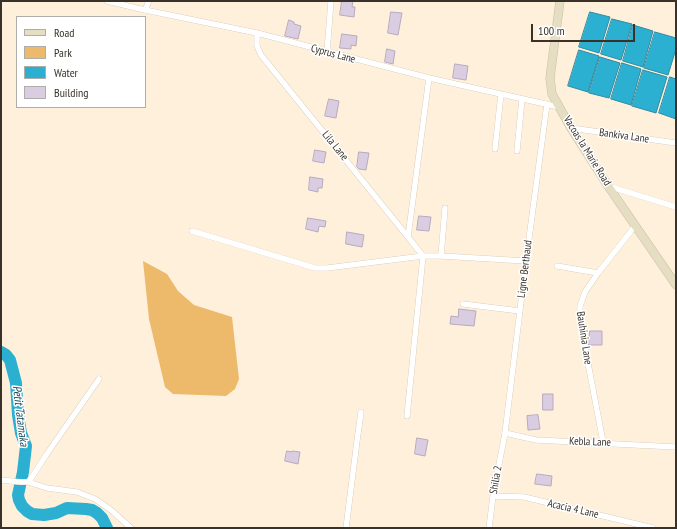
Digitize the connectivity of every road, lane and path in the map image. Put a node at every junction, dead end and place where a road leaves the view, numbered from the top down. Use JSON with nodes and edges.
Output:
{"nodes":[{"id":1,"x":108,"y":1,"type":"edge"},
{"id":2,"x":149,"y":1,"type":"edge"},
{"id":3,"x":331,"y":1,"type":"edge"},
{"id":4,"x":560,"y":1,"type":"edge"},
{"id":5,"x":145,"y":10,"type":"junction"},
{"id":6,"x":257,"y":34,"type":"junction"},
{"id":7,"x":327,"y":52,"type":"junction"},
{"id":8,"x":429,"y":78,"type":"junction"},
{"id":9,"x":501,"y":94,"type":"junction"},
{"id":10,"x":522,"y":99,"type":"junction"},
{"id":11,"x":547,"y":104,"type":"junction"},
{"id":12,"x":559,"y":107,"type":"junction"},
{"id":13,"x":571,"y":128,"type":"junction"},
{"id":14,"x":676,"y":143,"type":"edge"},
{"id":15,"x":495,"y":149,"type":"dead end"},
{"id":16,"x":517,"y":151,"type":"dead end"},
{"id":17,"x":608,"y":186,"type":"junction"},
{"id":18,"x":676,"y":207,"type":"edge"},
{"id":19,"x":445,"y":208,"type":"dead end"},
{"id":20,"x":635,"y":226,"type":"junction"},
{"id":21,"x":192,"y":230,"type":"dead end"},
{"id":22,"x":408,"y":237,"type":"junction"},
{"id":23,"x":422,"y":256,"type":"junction"},
{"id":24,"x":441,"y":256,"type":"junction"},
{"id":25,"x":526,"y":261,"type":"junction"},
{"id":26,"x":557,"y":266,"type":"dead end"},
{"id":27,"x":598,"y":273,"type":"junction"},
{"id":28,"x":676,"y":285,"type":"edge"},
{"id":29,"x":463,"y":304,"type":"dead end"},
{"id":30,"x":520,"y":311,"type":"junction"},
{"id":31,"x":99,"y":379,"type":"dead end"},
{"id":32,"x":361,"y":412,"type":"dead end"},
{"id":33,"x":407,"y":416,"type":"dead end"},
{"id":34,"x":505,"y":433,"type":"junction"},
{"id":35,"x":603,"y":442,"type":"junction"},
{"id":36,"x":676,"y":447,"type":"edge"},
{"id":37,"x":1,"y":480,"type":"edge"},
{"id":38,"x":28,"y":482,"type":"junction"},
{"id":39,"x":493,"y":496,"type":"junction"},
{"id":40,"x":131,"y":528,"type":"edge"},
{"id":41,"x":346,"y":528,"type":"edge"},
{"id":42,"x":489,"y":528,"type":"edge"},
{"id":43,"x":653,"y":528,"type":"edge"}],
"edges":[{"from":1,"to":5,"type":"street","name":"Cyprus Lane"},
{"from":2,"to":5,"type":"street"},
{"from":3,"to":7,"type":"street"},
{"from":4,"to":12,"type":"main road","name":"Vacoas la Marie Road"},
{"from":5,"to":6,"type":"street","name":"Cyprus Lane"},
{"from":6,"to":7,"type":"street","name":"Cyprus Lane"},
{"from":6,"to":22,"type":"street","name":"Lila Lane"},
{"from":7,"to":8,"type":"street","name":"Cyprus Lane"},
{"from":8,"to":9,"type":"street","name":"Cyprus Lane"},
{"from":8,"to":22,"type":"street"},
{"from":9,"to":10,"type":"street","name":"Cyprus Lane"},
{"from":9,"to":15,"type":"street"},
{"from":10,"to":11,"type":"street","name":"Cyprus Lane"},
{"from":10,"to":16,"type":"street"},
{"from":11,"to":12,"type":"street","name":"Cyprus Lane"},
{"from":11,"to":25,"type":"street","name":"Ligne Berthaud"},
{"from":12,"to":13,"type":"main road","name":"Vacoas la Marie Road"},
{"from":13,"to":14,"type":"street","name":"Bankiva Lane"},
{"from":13,"to":17,"type":"main road","name":"Vacoas la Marie Road"},
{"from":17,"to":18,"type":"street"},
{"from":17,"to":20,"type":"main road","name":"Vacoas la Marie Road"},
{"from":19,"to":24,"type":"street"},
{"from":20,"to":27,"type":"street","name":"Bauhinia Lane"},
{"from":20,"to":28,"type":"main road","name":"Vacoas la Marie Road"},
{"from":21,"to":23,"type":"street"},
{"from":22,"to":23,"type":"street","name":"Lila Lane"},
{"from":23,"to":24,"type":"street"},
{"from":23,"to":33,"type":"street"},
{"from":24,"to":25,"type":"street"},
{"from":25,"to":30,"type":"street","name":"Ligne Berthaud"},
{"from":26,"to":27,"type":"street"},
{"from":27,"to":35,"type":"street","name":"Bauhinia Lane"},
{"from":29,"to":30,"type":"street"},
{"from":30,"to":34,"type":"street","name":"Ligne Berthaud"},
{"from":31,"to":38,"type":"street"},
{"from":32,"to":41,"type":"street"},
{"from":34,"to":35,"type":"street","name":"Kebla Lane"},
{"from":34,"to":39,"type":"street","name":"Shilia 2"},
{"from":35,"to":36,"type":"street","name":"Kebla Lane"},
{"from":37,"to":38,"type":"street"},
{"from":38,"to":40,"type":"street"},
{"from":39,"to":42,"type":"street","name":"Shilia 2"},
{"from":39,"to":43,"type":"street","name":"Acacia 4 Lane"}]}
